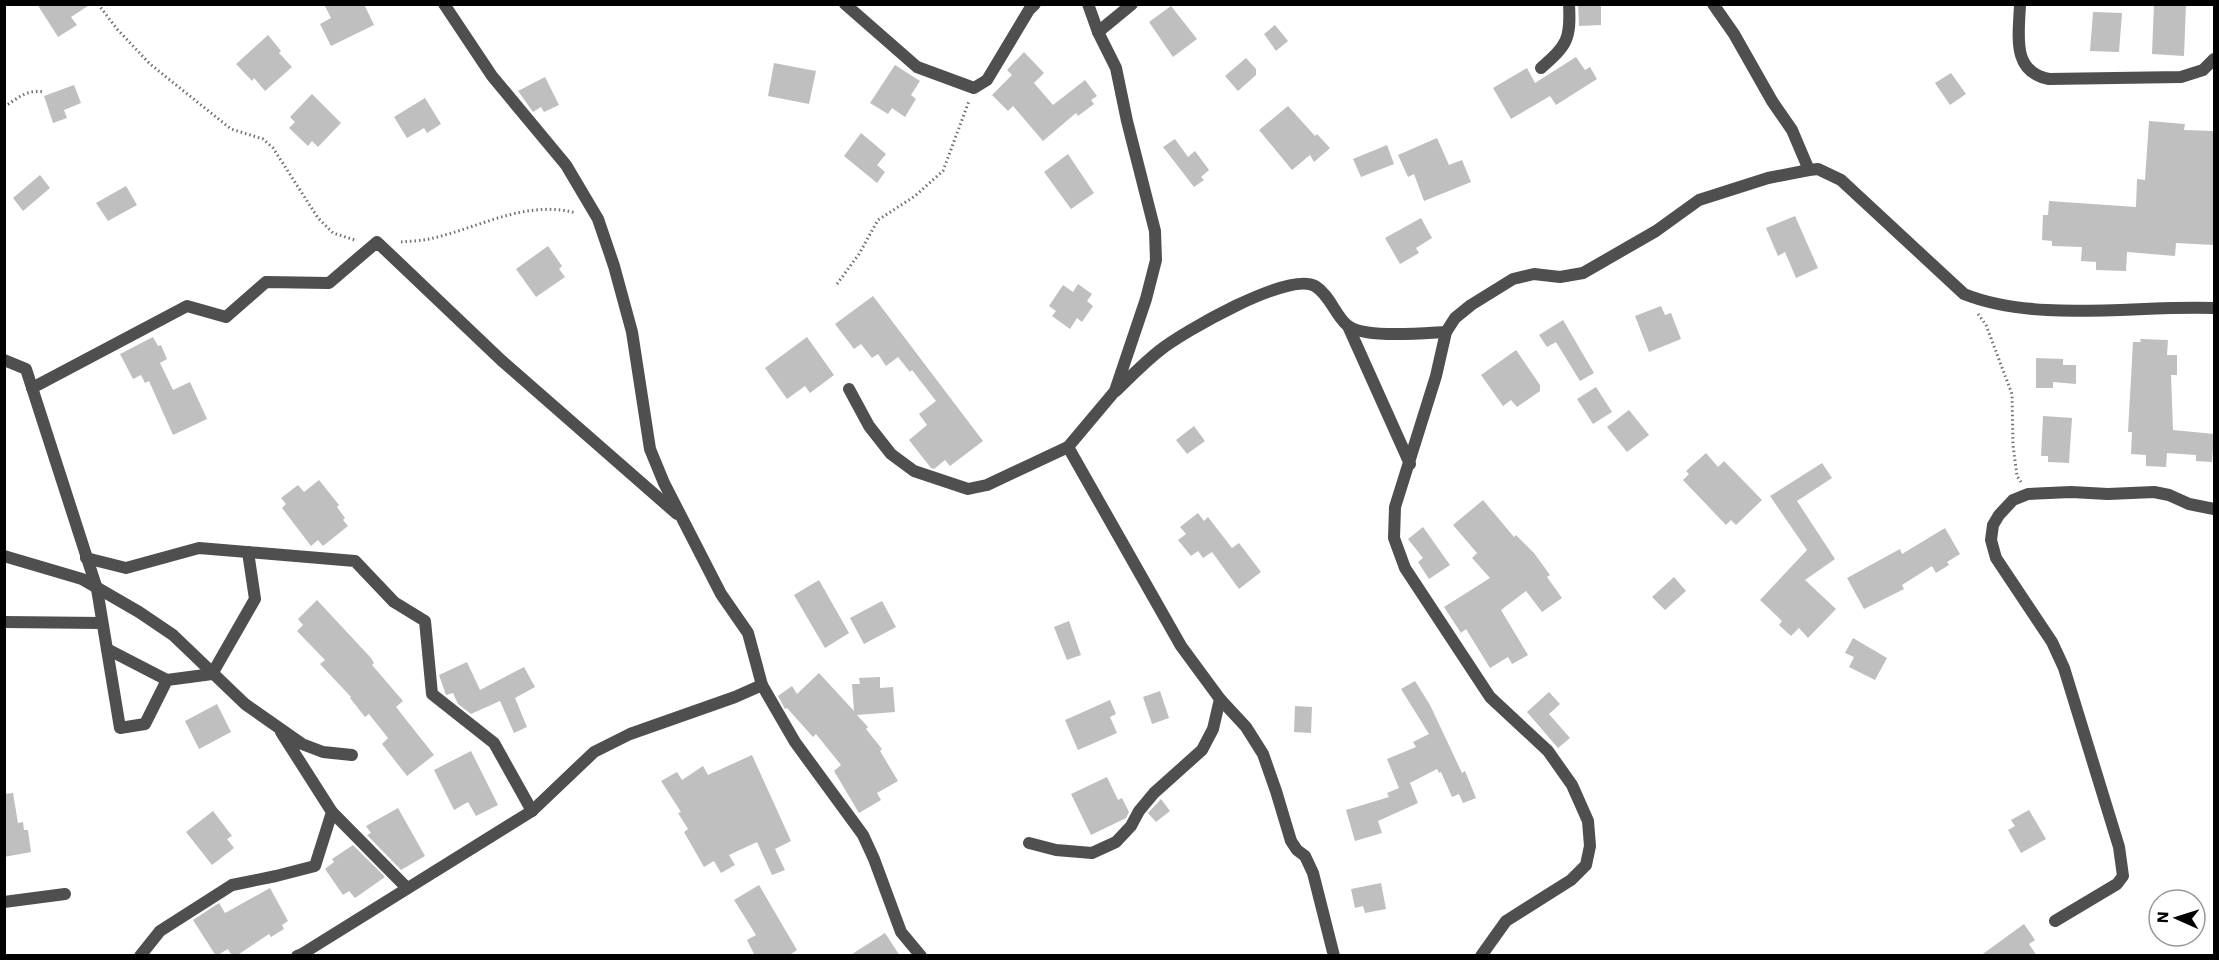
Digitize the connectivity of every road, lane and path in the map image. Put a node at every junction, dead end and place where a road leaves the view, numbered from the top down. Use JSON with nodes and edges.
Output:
{"nodes":[{"id":1,"x":98,"y":4,"type":"edge"},
{"id":2,"x":444,"y":4,"type":"edge"},
{"id":3,"x":845,"y":4,"type":"edge"},
{"id":4,"x":1035,"y":4,"type":"edge"},
{"id":5,"x":1088,"y":4,"type":"edge"},
{"id":6,"x":1132,"y":4,"type":"edge"},
{"id":7,"x":1569,"y":4,"type":"edge"},
{"id":8,"x":1713,"y":4,"type":"edge"},
{"id":9,"x":2020,"y":4,"type":"edge"},
{"id":10,"x":1098,"y":32,"type":"junction"},
{"id":11,"x":2214,"y":59,"type":"edge"},
{"id":12,"x":1541,"y":68,"type":"dead end"},
{"id":13,"x":974,"y":88,"type":"junction"},
{"id":14,"x":44,"y":92,"type":"dead end"},
{"id":15,"x":4,"y":107,"type":"edge"},
{"id":16,"x":1809,"y":170,"type":"junction"},
{"id":17,"x":598,"y":219,"type":"junction"},
{"id":18,"x":377,"y":242,"type":"junction"},
{"id":19,"x":837,"y":284,"type":"dead end"},
{"id":20,"x":1964,"y":294,"type":"junction"},
{"id":21,"x":2214,"y":308,"type":"edge"},
{"id":22,"x":1348,"y":326,"type":"junction"},
{"id":23,"x":1446,"y":332,"type":"junction"},
{"id":24,"x":4,"y":360,"type":"edge"},
{"id":25,"x":32,"y":388,"type":"junction"},
{"id":26,"x":849,"y":389,"type":"dead end"},
{"id":27,"x":1116,"y":391,"type":"junction"},
{"id":28,"x":1068,"y":447,"type":"junction"},
{"id":29,"x":1410,"y":464,"type":"junction"},
{"id":30,"x":2028,"y":494,"type":"junction"},
{"id":31,"x":2214,"y":509,"type":"edge"},
{"id":32,"x":683,"y":520,"type":"junction"},
{"id":33,"x":248,"y":552,"type":"junction"},
{"id":34,"x":4,"y":556,"type":"edge"},
{"id":35,"x":86,"y":558,"type":"junction"},
{"id":36,"x":96,"y":589,"type":"junction"},
{"id":37,"x":4,"y":622,"type":"edge"},
{"id":38,"x":102,"y":623,"type":"junction"},
{"id":39,"x":107,"y":649,"type":"junction"},
{"id":40,"x":212,"y":674,"type":"junction"},
{"id":41,"x":167,"y":680,"type":"junction"},
{"id":42,"x":762,"y":685,"type":"junction"},
{"id":43,"x":1220,"y":699,"type":"junction"},
{"id":44,"x":278,"y":727,"type":"junction"},
{"id":45,"x":352,"y":755,"type":"dead end"},
{"id":46,"x":532,"y":811,"type":"junction"},
{"id":47,"x":332,"y":812,"type":"junction"},
{"id":48,"x":1029,"y":843,"type":"dead end"},
{"id":49,"x":407,"y":888,"type":"junction"},
{"id":50,"x":65,"y":894,"type":"dead end"},
{"id":51,"x":4,"y":902,"type":"edge"},
{"id":52,"x":2055,"y":921,"type":"dead end"},
{"id":53,"x":140,"y":956,"type":"edge"},
{"id":54,"x":297,"y":956,"type":"edge"},
{"id":55,"x":921,"y":956,"type":"edge"},
{"id":56,"x":1334,"y":956,"type":"edge"},
{"id":57,"x":1481,"y":956,"type":"edge"}],
"edges":[{"from":1,"to":18,"type":"path"},
{"from":2,"to":17,"type":"street"},
{"from":3,"to":13,"type":"street"},
{"from":4,"to":13,"type":"street"},
{"from":5,"to":10,"type":"street"},
{"from":6,"to":10,"type":"street"},
{"from":7,"to":12,"type":"street"},
{"from":8,"to":16,"type":"street"},
{"from":9,"to":11,"type":"street"},
{"from":10,"to":27,"type":"street"},
{"from":13,"to":19,"type":"path"},
{"from":14,"to":15,"type":"path"},
{"from":16,"to":20,"type":"street"},
{"from":16,"to":23,"type":"street"},
{"from":17,"to":18,"type":"path"},
{"from":17,"to":32,"type":"street"},
{"from":18,"to":25,"type":"street"},
{"from":18,"to":32,"type":"street"},
{"from":20,"to":21,"type":"street"},
{"from":20,"to":30,"type":"path"},
{"from":22,"to":23,"type":"street"},
{"from":22,"to":27,"type":"street"},
{"from":22,"to":29,"type":"street"},
{"from":23,"to":29,"type":"street"},
{"from":24,"to":25,"type":"street"},
{"from":25,"to":35,"type":"street"},
{"from":26,"to":28,"type":"street"},
{"from":27,"to":28,"type":"street"},
{"from":28,"to":43,"type":"street"},
{"from":29,"to":57,"type":"street"},
{"from":30,"to":31,"type":"street"},
{"from":30,"to":52,"type":"street"},
{"from":32,"to":42,"type":"street"},
{"from":33,"to":35,"type":"street"},
{"from":33,"to":40,"type":"street"},
{"from":33,"to":46,"type":"street"},
{"from":34,"to":36,"type":"street"},
{"from":35,"to":36,"type":"street"},
{"from":36,"to":38,"type":"street"},
{"from":36,"to":40,"type":"street"},
{"from":37,"to":38,"type":"street"},
{"from":38,"to":39,"type":"street"},
{"from":39,"to":41,"type":"street"},
{"from":39,"to":41,"type":"street"},
{"from":40,"to":41,"type":"street"},
{"from":40,"to":44,"type":"street"},
{"from":42,"to":46,"type":"street"},
{"from":42,"to":55,"type":"street"},
{"from":43,"to":48,"type":"street"},
{"from":43,"to":56,"type":"street"},
{"from":44,"to":45,"type":"street"},
{"from":44,"to":47,"type":"street"},
{"from":46,"to":49,"type":"street"},
{"from":47,"to":49,"type":"street"},
{"from":47,"to":53,"type":"street"},
{"from":49,"to":54,"type":"street"},
{"from":50,"to":51,"type":"street"}]}
